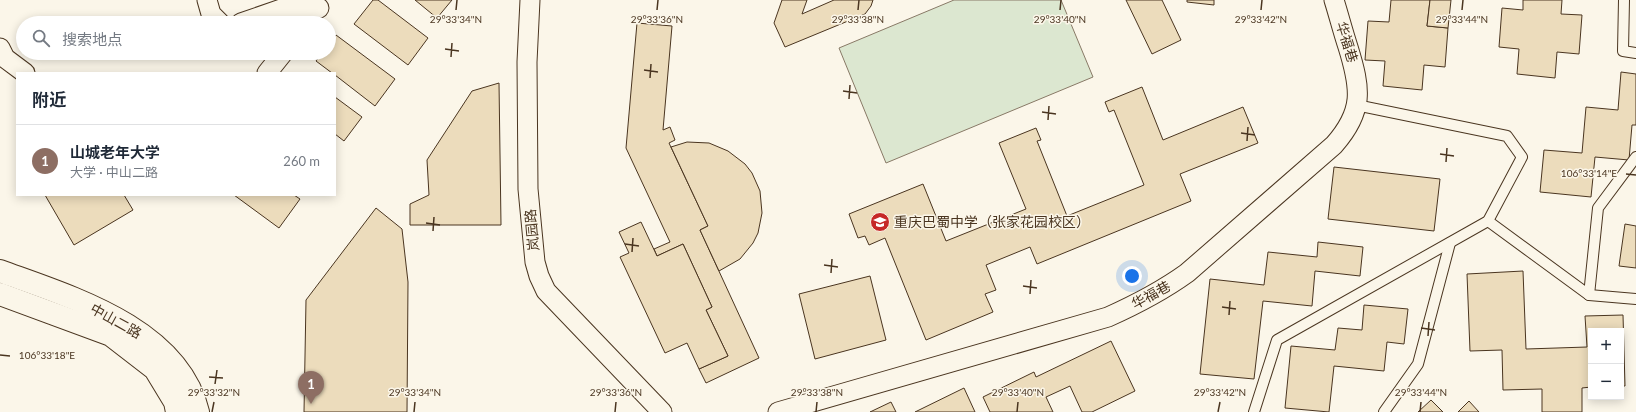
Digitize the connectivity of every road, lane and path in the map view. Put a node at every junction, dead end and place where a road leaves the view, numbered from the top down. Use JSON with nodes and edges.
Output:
{"nodes":[{"id":1,"x":207,"y":0,"type":"edge"},
{"id":2,"x":530,"y":0,"type":"edge"},
{"id":3,"x":1334,"y":0,"type":"edge"},
{"id":4,"x":1624,"y":0,"type":"edge"},
{"id":5,"x":323,"y":4,"type":"edge"},
{"id":6,"x":213,"y":16,"type":"edge"},
{"id":7,"x":261,"y":16,"type":"edge"},
{"id":8,"x":313,"y":16,"type":"edge"},
{"id":9,"x":0,"y":48,"type":"edge"},
{"id":10,"x":1636,"y":53,"type":"edge"},
{"id":11,"x":277,"y":60,"type":"edge"},
{"id":12,"x":23,"y":72,"type":"edge"},
{"id":13,"x":267,"y":72,"type":"edge"},
{"id":14,"x":1356,"y":105,"type":"junction"},
{"id":15,"x":1636,"y":157,"type":"edge"},
{"id":16,"x":1488,"y":221,"type":"junction"},
{"id":17,"x":1450,"y":244,"type":"junction"},
{"id":18,"x":0,"y":271,"type":"edge"},
{"id":19,"x":0,"y":294,"type":"edge"},
{"id":20,"x":1589,"y":294,"type":"junction"},
{"id":21,"x":1636,"y":300,"type":"edge"},
{"id":22,"x":177,"y":412,"type":"edge"},
{"id":23,"x":198,"y":412,"type":"edge"},
{"id":24,"x":662,"y":412,"type":"edge"},
{"id":25,"x":778,"y":412,"type":"edge"},
{"id":26,"x":1254,"y":412,"type":"edge"},
{"id":27,"x":1384,"y":412,"type":"edge"}],
"edges":[{"from":1,"to":6,"type":"street"},
{"from":2,"to":24,"type":"street","name":"岚园路"},
{"from":3,"to":14,"type":"street","name":"华福巷"},
{"from":4,"to":10,"type":"lane"},
{"from":5,"to":7,"type":"street"},
{"from":5,"to":8,"type":"street"},
{"from":9,"to":12,"type":"street"},
{"from":11,"to":13,"type":"street"},
{"from":14,"to":16,"type":"lane"},
{"from":14,"to":25,"type":"street","name":"华福巷"},
{"from":15,"to":20,"type":"lane"},
{"from":16,"to":17,"type":"lane"},
{"from":16,"to":20,"type":"lane"},
{"from":17,"to":26,"type":"lane"},
{"from":17,"to":27,"type":"lane"},
{"from":18,"to":23,"type":"main road","name":"中山二路"},
{"from":19,"to":22,"type":"main road","name":"中山二路"},
{"from":20,"to":21,"type":"lane"}]}
